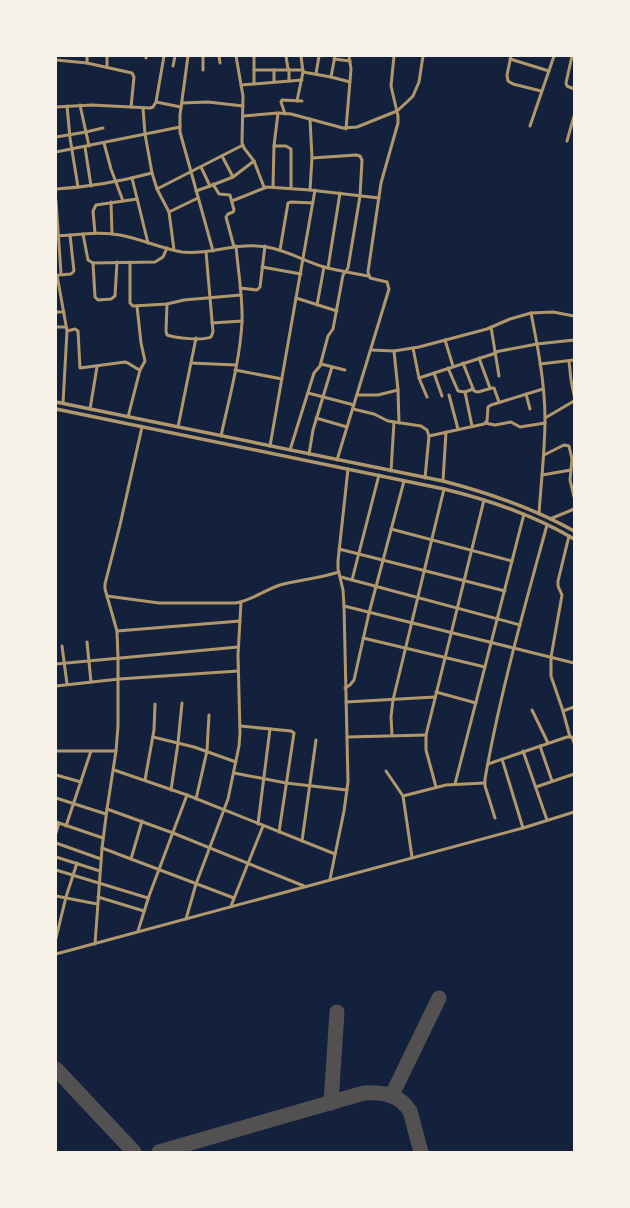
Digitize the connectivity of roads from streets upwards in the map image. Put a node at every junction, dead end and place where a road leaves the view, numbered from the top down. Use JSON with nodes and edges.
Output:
{"nodes":[{"id":1,"x":87,"y":56,"type":"edge"},
{"id":2,"x":107,"y":56,"type":"edge"},
{"id":3,"x":164,"y":56,"type":"edge"},
{"id":4,"x":175,"y":56,"type":"edge"},
{"id":5,"x":188,"y":56,"type":"edge"},
{"id":6,"x":203,"y":56,"type":"edge"},
{"id":7,"x":219,"y":56,"type":"edge"},
{"id":8,"x":236,"y":56,"type":"edge"},
{"id":9,"x":254,"y":56,"type":"edge"},
{"id":10,"x":286,"y":56,"type":"edge"},
{"id":11,"x":301,"y":56,"type":"edge"},
{"id":12,"x":318,"y":56,"type":"edge"},
{"id":13,"x":348,"y":56,"type":"edge"},
{"id":14,"x":394,"y":56,"type":"edge"},
{"id":15,"x":424,"y":56,"type":"edge"},
{"id":16,"x":554,"y":56,"type":"edge"},
{"id":17,"x":572,"y":56,"type":"edge"},
{"id":18,"x":62,"y":58,"type":"edge"},
{"id":19,"x":334,"y":58,"type":"edge"},
{"id":20,"x":510,"y":58,"type":"edge"},
{"id":21,"x":56,"y":60,"type":"edge"},
{"id":22,"x":350,"y":61,"type":"junction"},
{"id":23,"x":87,"y":63,"type":"junction"},
{"id":24,"x":220,"y":63,"type":"dead end"},
{"id":25,"x":173,"y":66,"type":"dead end"},
{"id":26,"x":106,"y":67,"type":"junction"},
{"id":27,"x":288,"y":69,"type":"junction"},
{"id":28,"x":203,"y":70,"type":"dead end"},
{"id":29,"x":254,"y":70,"type":"junction"},
{"id":30,"x":274,"y":70,"type":"junction"},
{"id":31,"x":303,"y":70,"type":"junction"},
{"id":32,"x":549,"y":71,"type":"junction"},
{"id":33,"x":316,"y":74,"type":"junction"},
{"id":34,"x":331,"y":77,"type":"junction"},
{"id":35,"x":302,"y":80,"type":"junction"},
{"id":36,"x":289,"y":81,"type":"junction"},
{"id":37,"x":274,"y":82,"type":"junction"},
{"id":38,"x":350,"y":82,"type":"junction"},
{"id":39,"x":254,"y":84,"type":"junction"},
{"id":40,"x":241,"y":85,"type":"junction"},
{"id":41,"x":574,"y":89,"type":"edge"},
{"id":42,"x":542,"y":91,"type":"junction"},
{"id":43,"x":298,"y":101,"type":"junction"},
{"id":44,"x":302,"y":101,"type":"dead end"},
{"id":45,"x":156,"y":102,"type":"junction"},
{"id":46,"x":80,"y":105,"type":"junction"},
{"id":47,"x":181,"y":105,"type":"junction"},
{"id":48,"x":67,"y":106,"type":"junction"},
{"id":49,"x":243,"y":106,"type":"junction"},
{"id":50,"x":56,"y":107,"type":"edge"},
{"id":51,"x":131,"y":107,"type":"junction"},
{"id":52,"x":143,"y":108,"type":"junction"},
{"id":53,"x":397,"y":111,"type":"junction"},
{"id":54,"x":278,"y":113,"type":"junction"},
{"id":55,"x":286,"y":114,"type":"junction"},
{"id":56,"x":243,"y":116,"type":"junction"},
{"id":57,"x":574,"y":116,"type":"edge"},
{"id":58,"x":310,"y":119,"type":"junction"},
{"id":59,"x":530,"y":126,"type":"dead end"},
{"id":60,"x":180,"y":127,"type":"junction"},
{"id":61,"x":102,"y":128,"type":"dead end"},
{"id":62,"x":346,"y":129,"type":"junction"},
{"id":63,"x":86,"y":132,"type":"junction"},
{"id":64,"x":145,"y":134,"type":"junction"},
{"id":65,"x":70,"y":135,"type":"junction"},
{"id":66,"x":56,"y":137,"type":"edge"},
{"id":67,"x":567,"y":141,"type":"dead end"},
{"id":68,"x":104,"y":143,"type":"junction"},
{"id":69,"x":243,"y":145,"type":"junction"},
{"id":70,"x":89,"y":146,"type":"junction"},
{"id":71,"x":274,"y":146,"type":"junction"},
{"id":72,"x":85,"y":147,"type":"junction"},
{"id":73,"x":71,"y":149,"type":"junction"},
{"id":74,"x":56,"y":152,"type":"edge"},
{"id":75,"x":222,"y":156,"type":"junction"},
{"id":76,"x":312,"y":158,"type":"junction"},
{"id":77,"x":254,"y":161,"type":"junction"},
{"id":78,"x":200,"y":167,"type":"junction"},
{"id":79,"x":152,"y":172,"type":"junction"},
{"id":80,"x":190,"y":172,"type":"junction"},
{"id":81,"x":233,"y":177,"type":"junction"},
{"id":82,"x":132,"y":178,"type":"junction"},
{"id":83,"x":116,"y":182,"type":"junction"},
{"id":84,"x":211,"y":185,"type":"junction"},
{"id":85,"x":91,"y":186,"type":"junction"},
{"id":86,"x":78,"y":187,"type":"junction"},
{"id":87,"x":264,"y":187,"type":"junction"},
{"id":88,"x":273,"y":187,"type":"junction"},
{"id":89,"x":291,"y":188,"type":"junction"},
{"id":90,"x":56,"y":189,"type":"edge"},
{"id":91,"x":157,"y":189,"type":"junction"},
{"id":92,"x":310,"y":190,"type":"junction"},
{"id":93,"x":315,"y":190,"type":"junction"},
{"id":94,"x":196,"y":191,"type":"junction"},
{"id":95,"x":340,"y":193,"type":"junction"},
{"id":96,"x":360,"y":196,"type":"junction"},
{"id":97,"x":198,"y":198,"type":"junction"},
{"id":98,"x":379,"y":198,"type":"junction"},
{"id":99,"x":136,"y":199,"type":"junction"},
{"id":100,"x":56,"y":201,"type":"edge"},
{"id":101,"x":123,"y":201,"type":"junction"},
{"id":102,"x":232,"y":201,"type":"junction"},
{"id":103,"x":111,"y":202,"type":"junction"},
{"id":104,"x":313,"y":202,"type":"junction"},
{"id":105,"x":169,"y":212,"type":"junction"},
{"id":106,"x":95,"y":233,"type":"junction"},
{"id":107,"x":84,"y":234,"type":"junction"},
{"id":108,"x":112,"y":234,"type":"junction"},
{"id":109,"x":70,"y":235,"type":"junction"},
{"id":110,"x":57,"y":236,"type":"edge"},
{"id":111,"x":148,"y":243,"type":"junction"},
{"id":112,"x":235,"y":246,"type":"junction"},
{"id":113,"x":264,"y":246,"type":"junction"},
{"id":114,"x":167,"y":248,"type":"junction"},
{"id":115,"x":174,"y":250,"type":"junction"},
{"id":116,"x":213,"y":250,"type":"junction"},
{"id":117,"x":280,"y":250,"type":"junction"},
{"id":118,"x":206,"y":252,"type":"junction"},
{"id":119,"x":304,"y":259,"type":"junction"},
{"id":120,"x":117,"y":262,"type":"junction"},
{"id":121,"x":130,"y":262,"type":"junction"},
{"id":122,"x":93,"y":263,"type":"junction"},
{"id":123,"x":262,"y":267,"type":"junction"},
{"id":124,"x":324,"y":267,"type":"junction"},
{"id":125,"x":328,"y":268,"type":"junction"},
{"id":126,"x":346,"y":271,"type":"junction"},
{"id":127,"x":61,"y":274,"type":"junction"},
{"id":128,"x":300,"y":274,"type":"junction"},
{"id":129,"x":56,"y":275,"type":"edge"},
{"id":130,"x":368,"y":276,"type":"junction"},
{"id":131,"x":240,"y":288,"type":"junction"},
{"id":132,"x":241,"y":295,"type":"junction"},
{"id":133,"x":209,"y":298,"type":"junction"},
{"id":134,"x":296,"y":298,"type":"junction"},
{"id":135,"x":167,"y":304,"type":"junction"},
{"id":136,"x":317,"y":305,"type":"junction"},
{"id":137,"x":137,"y":306,"type":"junction"},
{"id":138,"x":337,"y":311,"type":"junction"},
{"id":139,"x":56,"y":312,"type":"edge"},
{"id":140,"x":64,"y":312,"type":"junction"},
{"id":141,"x":531,"y":313,"type":"junction"},
{"id":142,"x":574,"y":316,"type":"edge"},
{"id":143,"x":242,"y":321,"type":"junction"},
{"id":144,"x":212,"y":323,"type":"junction"},
{"id":145,"x":56,"y":327,"type":"edge"},
{"id":146,"x":491,"y":327,"type":"junction"},
{"id":147,"x":66,"y":329,"type":"junction"},
{"id":148,"x":196,"y":338,"type":"junction"},
{"id":149,"x":445,"y":340,"type":"junction"},
{"id":150,"x":574,"y":340,"type":"edge"},
{"id":151,"x":538,"y":344,"type":"junction"},
{"id":152,"x":413,"y":348,"type":"junction"},
{"id":153,"x":371,"y":350,"type":"junction"},
{"id":154,"x":394,"y":350,"type":"junction"},
{"id":155,"x":496,"y":353,"type":"junction"},
{"id":156,"x":480,"y":358,"type":"junction"},
{"id":157,"x":574,"y":360,"type":"edge"},
{"id":158,"x":569,"y":361,"type":"junction"},
{"id":159,"x":191,"y":363,"type":"junction"},
{"id":160,"x":463,"y":363,"type":"junction"},
{"id":161,"x":321,"y":364,"type":"junction"},
{"id":162,"x":540,"y":364,"type":"junction"},
{"id":163,"x":236,"y":365,"type":"junction"},
{"id":164,"x":453,"y":366,"type":"junction"},
{"id":165,"x":97,"y":367,"type":"junction"},
{"id":166,"x":332,"y":367,"type":"junction"},
{"id":167,"x":448,"y":368,"type":"junction"},
{"id":168,"x":140,"y":370,"type":"junction"},
{"id":169,"x":235,"y":370,"type":"junction"},
{"id":170,"x":345,"y":370,"type":"dead end"},
{"id":171,"x":434,"y":373,"type":"junction"},
{"id":172,"x":499,"y":376,"type":"dead end"},
{"id":173,"x":419,"y":378,"type":"junction"},
{"id":174,"x":282,"y":379,"type":"junction"},
{"id":175,"x":490,"y":388,"type":"junction"},
{"id":176,"x":473,"y":389,"type":"junction"},
{"id":177,"x":543,"y":389,"type":"junction"},
{"id":178,"x":398,"y":390,"type":"junction"},
{"id":179,"x":465,"y":392,"type":"junction"},
{"id":180,"x":308,"y":393,"type":"junction"},
{"id":181,"x":526,"y":394,"type":"junction"},
{"id":182,"x":357,"y":395,"type":"junction"},
{"id":183,"x":448,"y":395,"type":"dead end"},
{"id":184,"x":574,"y":395,"type":"edge"},
{"id":185,"x":442,"y":396,"type":"dead end"},
{"id":186,"x":323,"y":397,"type":"junction"},
{"id":187,"x":427,"y":397,"type":"dead end"},
{"id":188,"x":56,"y":402,"type":"edge"},
{"id":189,"x":499,"y":402,"type":"junction"},
{"id":190,"x":574,"y":402,"type":"edge"},
{"id":191,"x":63,"y":404,"type":"junction"},
{"id":192,"x":68,"y":405,"type":"junction"},
{"id":193,"x":353,"y":407,"type":"junction"},
{"id":194,"x":56,"y":409,"type":"edge"},
{"id":195,"x":90,"y":409,"type":"junction"},
{"id":196,"x":530,"y":409,"type":"dead end"},
{"id":197,"x":67,"y":411,"type":"junction"},
{"id":198,"x":128,"y":417,"type":"junction"},
{"id":199,"x":316,"y":418,"type":"junction"},
{"id":200,"x":545,"y":418,"type":"junction"},
{"id":201,"x":394,"y":422,"type":"junction"},
{"id":202,"x":399,"y":423,"type":"junction"},
{"id":203,"x":486,"y":423,"type":"junction"},
{"id":204,"x":545,"y":423,"type":"junction"},
{"id":205,"x":472,"y":426,"type":"junction"},
{"id":206,"x":142,"y":427,"type":"junction"},
{"id":207,"x":347,"y":427,"type":"junction"},
{"id":208,"x":178,"y":428,"type":"junction"},
{"id":209,"x":458,"y":429,"type":"junction"},
{"id":210,"x":446,"y":432,"type":"junction"},
{"id":211,"x":221,"y":436,"type":"junction"},
{"id":212,"x":429,"y":436,"type":"junction"},
{"id":213,"x":574,"y":445,"type":"edge"},
{"id":214,"x":270,"y":446,"type":"junction"},
{"id":215,"x":570,"y":448,"type":"junction"},
{"id":216,"x":290,"y":450,"type":"junction"},
{"id":217,"x":309,"y":454,"type":"junction"},
{"id":218,"x":544,"y":455,"type":"junction"},
{"id":219,"x":336,"y":460,"type":"junction"},
{"id":220,"x":347,"y":462,"type":"junction"},
{"id":221,"x":347,"y":469,"type":"junction"},
{"id":222,"x":570,"y":470,"type":"junction"},
{"id":223,"x":392,"y":471,"type":"junction"},
{"id":224,"x":542,"y":475,"type":"junction"},
{"id":225,"x":379,"y":476,"type":"junction"},
{"id":226,"x":424,"y":478,"type":"junction"},
{"id":227,"x":404,"y":481,"type":"junction"},
{"id":228,"x":443,"y":481,"type":"junction"},
{"id":229,"x":444,"y":489,"type":"junction"},
{"id":230,"x":574,"y":497,"type":"edge"},
{"id":231,"x":484,"y":500,"type":"junction"},
{"id":232,"x":574,"y":509,"type":"edge"},
{"id":233,"x":524,"y":514,"type":"junction"},
{"id":234,"x":539,"y":514,"type":"junction"},
{"id":235,"x":550,"y":518,"type":"junction"},
{"id":236,"x":547,"y":525,"type":"junction"},
{"id":237,"x":391,"y":529,"type":"junction"},
{"id":238,"x":574,"y":531,"type":"edge"},
{"id":239,"x":569,"y":536,"type":"junction"},
{"id":240,"x":574,"y":539,"type":"edge"},
{"id":241,"x":432,"y":540,"type":"junction"},
{"id":242,"x":339,"y":549,"type":"junction"},
{"id":243,"x":472,"y":550,"type":"junction"},
{"id":244,"x":359,"y":554,"type":"junction"},
{"id":245,"x":383,"y":560,"type":"junction"},
{"id":246,"x":512,"y":561,"type":"junction"},
{"id":247,"x":424,"y":570,"type":"junction"},
{"id":248,"x":339,"y":572,"type":"junction"},
{"id":249,"x":341,"y":577,"type":"junction"},
{"id":250,"x":352,"y":580,"type":"junction"},
{"id":251,"x":464,"y":581,"type":"junction"},
{"id":252,"x":376,"y":587,"type":"junction"},
{"id":253,"x":505,"y":591,"type":"junction"},
{"id":254,"x":107,"y":596,"type":"junction"},
{"id":255,"x":417,"y":598,"type":"junction"},
{"id":256,"x":241,"y":602,"type":"junction"},
{"id":257,"x":344,"y":606,"type":"junction"},
{"id":258,"x":457,"y":608,"type":"junction"},
{"id":259,"x":369,"y":613,"type":"junction"},
{"id":260,"x":497,"y":619,"type":"junction"},
{"id":261,"x":240,"y":621,"type":"junction"},
{"id":262,"x":411,"y":623,"type":"junction"},
{"id":263,"x":520,"y":625,"type":"junction"},
{"id":264,"x":117,"y":631,"type":"junction"},
{"id":265,"x":451,"y":633,"type":"junction"},
{"id":266,"x":363,"y":638,"type":"junction"},
{"id":267,"x":86,"y":642,"type":"dead end"},
{"id":268,"x":491,"y":643,"type":"junction"},
{"id":269,"x":62,"y":646,"type":"dead end"},
{"id":270,"x":238,"y":647,"type":"junction"},
{"id":271,"x":405,"y":648,"type":"junction"},
{"id":272,"x":514,"y":648,"type":"junction"},
{"id":273,"x":445,"y":657,"type":"junction"},
{"id":274,"x":551,"y":657,"type":"junction"},
{"id":275,"x":118,"y":658,"type":"junction"},
{"id":276,"x":88,"y":661,"type":"junction"},
{"id":277,"x":64,"y":663,"type":"junction"},
{"id":278,"x":574,"y":663,"type":"edge"},
{"id":279,"x":56,"y":664,"type":"edge"},
{"id":280,"x":485,"y":667,"type":"junction"},
{"id":281,"x":238,"y":670,"type":"junction"},
{"id":282,"x":119,"y":679,"type":"junction"},
{"id":283,"x":90,"y":682,"type":"junction"},
{"id":284,"x":67,"y":684,"type":"junction"},
{"id":285,"x":56,"y":686,"type":"edge"},
{"id":286,"x":345,"y":688,"type":"junction"},
{"id":287,"x":436,"y":692,"type":"junction"},
{"id":288,"x":435,"y":697,"type":"junction"},
{"id":289,"x":393,"y":700,"type":"junction"},
{"id":290,"x":346,"y":702,"type":"junction"},
{"id":291,"x":476,"y":702,"type":"junction"},
{"id":292,"x":182,"y":703,"type":"dead end"},
{"id":293,"x":155,"y":704,"type":"dead end"},
{"id":294,"x":574,"y":707,"type":"edge"},
{"id":295,"x":532,"y":710,"type":"dead end"},
{"id":296,"x":563,"y":711,"type":"junction"},
{"id":297,"x":209,"y":715,"type":"dead end"},
{"id":298,"x":240,"y":726,"type":"junction"},
{"id":299,"x":270,"y":729,"type":"junction"},
{"id":300,"x":392,"y":735,"type":"junction"},
{"id":301,"x":426,"y":735,"type":"junction"},
{"id":302,"x":153,"y":736,"type":"junction"},
{"id":303,"x":347,"y":737,"type":"junction"},
{"id":304,"x":570,"y":737,"type":"junction"},
{"id":305,"x":316,"y":740,"type":"dead end"},
{"id":306,"x":178,"y":742,"type":"junction"},
{"id":307,"x":548,"y":742,"type":"junction"},
{"id":308,"x":574,"y":743,"type":"edge"},
{"id":309,"x":540,"y":746,"type":"junction"},
{"id":310,"x":56,"y":751,"type":"edge"},
{"id":311,"x":91,"y":751,"type":"junction"},
{"id":312,"x":116,"y":751,"type":"junction"},
{"id":313,"x":207,"y":751,"type":"junction"},
{"id":314,"x":523,"y":752,"type":"junction"},
{"id":315,"x":502,"y":759,"type":"junction"},
{"id":316,"x":236,"y":762,"type":"junction"},
{"id":317,"x":488,"y":764,"type":"junction"},
{"id":318,"x":114,"y":770,"type":"junction"},
{"id":319,"x":386,"y":772,"type":"dead end"},
{"id":320,"x":234,"y":773,"type":"junction"},
{"id":321,"x":574,"y":774,"type":"edge"},
{"id":322,"x":56,"y":775,"type":"edge"},
{"id":323,"x":263,"y":779,"type":"junction"},
{"id":324,"x":145,"y":780,"type":"junction"},
{"id":325,"x":552,"y":781,"type":"junction"},
{"id":326,"x":82,"y":782,"type":"junction"},
{"id":327,"x":484,"y":783,"type":"junction"},
{"id":328,"x":286,"y":784,"type":"junction"},
{"id":329,"x":455,"y":784,"type":"junction"},
{"id":330,"x":309,"y":787,"type":"junction"},
{"id":331,"x":436,"y":787,"type":"junction"},
{"id":332,"x":536,"y":787,"type":"junction"},
{"id":333,"x":171,"y":790,"type":"junction"},
{"id":334,"x":347,"y":790,"type":"junction"},
{"id":335,"x":187,"y":795,"type":"junction"},
{"id":336,"x":403,"y":796,"type":"junction"},
{"id":337,"x":56,"y":798,"type":"edge"},
{"id":338,"x":196,"y":799,"type":"junction"},
{"id":339,"x":74,"y":804,"type":"junction"},
{"id":340,"x":106,"y":809,"type":"junction"},
{"id":341,"x":224,"y":810,"type":"junction"},
{"id":342,"x":574,"y":812,"type":"edge"},
{"id":343,"x":106,"y":814,"type":"junction"},
{"id":344,"x":495,"y":818,"type":"dead end"},
{"id":345,"x":548,"y":820,"type":"junction"},
{"id":346,"x":142,"y":821,"type":"junction"},
{"id":347,"x":57,"y":823,"type":"edge"},
{"id":348,"x":258,"y":824,"type":"junction"},
{"id":349,"x":66,"y":826,"type":"junction"},
{"id":350,"x":263,"y":826,"type":"junction"},
{"id":351,"x":523,"y":828,"type":"junction"},
{"id":352,"x":279,"y":832,"type":"junction"},
{"id":353,"x":56,"y":833,"type":"edge"},
{"id":354,"x":173,"y":833,"type":"junction"},
{"id":355,"x":103,"y":838,"type":"junction"},
{"id":356,"x":302,"y":841,"type":"junction"},
{"id":357,"x":56,"y":843,"type":"edge"},
{"id":358,"x":102,"y":848,"type":"junction"},
{"id":359,"x":210,"y":848,"type":"junction"},
{"id":360,"x":335,"y":854,"type":"junction"},
{"id":361,"x":56,"y":857,"type":"edge"},
{"id":362,"x":412,"y":857,"type":"junction"},
{"id":363,"x":101,"y":859,"type":"junction"},
{"id":364,"x":131,"y":859,"type":"junction"},
{"id":365,"x":77,"y":863,"type":"junction"},
{"id":366,"x":248,"y":863,"type":"junction"},
{"id":367,"x":159,"y":869,"type":"junction"},
{"id":368,"x":56,"y":870,"type":"edge"},
{"id":369,"x":100,"y":871,"type":"junction"},
{"id":370,"x":73,"y":875,"type":"junction"},
{"id":371,"x":330,"y":879,"type":"junction"},
{"id":372,"x":99,"y":883,"type":"junction"},
{"id":373,"x":196,"y":884,"type":"junction"},
{"id":374,"x":304,"y":886,"type":"junction"},
{"id":375,"x":56,"y":896,"type":"edge"},
{"id":376,"x":66,"y":897,"type":"junction"},
{"id":377,"x":98,"y":897,"type":"junction"},
{"id":378,"x":148,"y":898,"type":"junction"},
{"id":379,"x":234,"y":898,"type":"junction"},
{"id":380,"x":97,"y":904,"type":"junction"},
{"id":381,"x":231,"y":906,"type":"junction"},
{"id":382,"x":144,"y":911,"type":"junction"},
{"id":383,"x":186,"y":919,"type":"junction"},
{"id":384,"x":57,"y":924,"type":"edge"},
{"id":385,"x":138,"y":931,"type":"junction"},
{"id":386,"x":56,"y":938,"type":"edge"},
{"id":387,"x":95,"y":944,"type":"junction"},
{"id":388,"x":56,"y":954,"type":"edge"}],
"edges":[{"from":1,"to":23,"type":"street"},
{"from":2,"to":26,"type":"street"},
{"from":3,"to":45,"type":"street"},
{"from":4,"to":25,"type":"street"},
{"from":5,"to":47,"type":"street"},
{"from":6,"to":28,"type":"street"},
{"from":7,"to":24,"type":"street"},
{"from":8,"to":40,"type":"street"},
{"from":9,"to":29,"type":"street"},
{"from":10,"to":27,"type":"street"},
{"from":11,"to":31,"type":"street"},
{"from":12,"to":33,"type":"street"},
{"from":13,"to":22,"type":"street"},
{"from":14,"to":53,"type":"street"},
{"from":15,"to":53,"type":"street"},
{"from":16,"to":32,"type":"street"},
{"from":17,"to":41,"type":"street"},
{"from":18,"to":21,"type":"street"},
{"from":18,"to":23,"type":"street"},
{"from":19,"to":22,"type":"street"},
{"from":19,"to":34,"type":"street"},
{"from":20,"to":32,"type":"street"},
{"from":20,"to":42,"type":"street"},
{"from":22,"to":38,"type":"street"},
{"from":23,"to":26,"type":"street"},
{"from":26,"to":51,"type":"street"},
{"from":27,"to":30,"type":"street"},
{"from":27,"to":31,"type":"street"},
{"from":27,"to":36,"type":"street"},
{"from":29,"to":30,"type":"street"},
{"from":29,"to":39,"type":"street"},
{"from":30,"to":37,"type":"street"},
{"from":31,"to":33,"type":"street"},
{"from":31,"to":35,"type":"street"},
{"from":32,"to":42,"type":"street"},
{"from":33,"to":34,"type":"street"},
{"from":34,"to":38,"type":"street"},
{"from":35,"to":36,"type":"street"},
{"from":35,"to":43,"type":"street"},
{"from":36,"to":37,"type":"street"},
{"from":37,"to":39,"type":"street"},
{"from":38,"to":62,"type":"street"},
{"from":39,"to":40,"type":"street"},
{"from":40,"to":49,"type":"street"},
{"from":42,"to":59,"type":"street"},
{"from":43,"to":44,"type":"street"},
{"from":43,"to":55,"type":"street"},
{"from":45,"to":47,"type":"street"},
{"from":45,"to":52,"type":"street"},
{"from":46,"to":48,"type":"street"},
{"from":46,"to":51,"type":"street"},
{"from":46,"to":63,"type":"street"},
{"from":47,"to":49,"type":"street"},
{"from":47,"to":60,"type":"street"},
{"from":48,"to":50,"type":"street"},
{"from":48,"to":65,"type":"street"},
{"from":49,"to":56,"type":"street"},
{"from":51,"to":52,"type":"street"},
{"from":52,"to":64,"type":"street"},
{"from":53,"to":62,"type":"street"},
{"from":53,"to":98,"type":"street"},
{"from":54,"to":55,"type":"street"},
{"from":54,"to":56,"type":"street"},
{"from":54,"to":71,"type":"street"},
{"from":55,"to":58,"type":"street"},
{"from":56,"to":69,"type":"street"},
{"from":57,"to":67,"type":"street"},
{"from":58,"to":62,"type":"street"},
{"from":58,"to":76,"type":"street"},
{"from":60,"to":64,"type":"street"},
{"from":60,"to":80,"type":"street"},
{"from":61,"to":63,"type":"street"},
{"from":63,"to":65,"type":"street"},
{"from":63,"to":70,"type":"street"},
{"from":64,"to":68,"type":"street"},
{"from":64,"to":79,"type":"street"},
{"from":65,"to":66,"type":"street"},
{"from":65,"to":73,"type":"street"},
{"from":68,"to":70,"type":"street"},
{"from":68,"to":83,"type":"street"},
{"from":69,"to":75,"type":"street"},
{"from":69,"to":77,"type":"street"},
{"from":70,"to":72,"type":"street"},
{"from":71,"to":88,"type":"street"},
{"from":71,"to":89,"type":"street"},
{"from":72,"to":73,"type":"street"},
{"from":72,"to":85,"type":"street"},
{"from":73,"to":74,"type":"street"},
{"from":73,"to":86,"type":"street"},
{"from":75,"to":78,"type":"street"},
{"from":75,"to":81,"type":"street"},
{"from":76,"to":92,"type":"street"},
{"from":76,"to":96,"type":"street"},
{"from":77,"to":81,"type":"street"},
{"from":77,"to":87,"type":"street"},
{"from":78,"to":80,"type":"street"},
{"from":78,"to":84,"type":"street"},
{"from":79,"to":82,"type":"street"},
{"from":79,"to":91,"type":"street"},
{"from":80,"to":91,"type":"street"},
{"from":80,"to":94,"type":"street"},
{"from":81,"to":84,"type":"street"},
{"from":82,"to":83,"type":"street"},
{"from":82,"to":99,"type":"street"},
{"from":83,"to":85,"type":"street"},
{"from":83,"to":101,"type":"street"},
{"from":84,"to":94,"type":"street"},
{"from":84,"to":102,"type":"street"},
{"from":85,"to":86,"type":"street"},
{"from":86,"to":90,"type":"street"},
{"from":87,"to":88,"type":"street"},
{"from":87,"to":102,"type":"street"},
{"from":88,"to":89,"type":"street"},
{"from":89,"to":92,"type":"street"},
{"from":91,"to":105,"type":"street"},
{"from":92,"to":93,"type":"street"},
{"from":93,"to":95,"type":"street"},
{"from":93,"to":104,"type":"street"},
{"from":94,"to":97,"type":"street"},
{"from":95,"to":96,"type":"street"},
{"from":95,"to":125,"type":"street"},
{"from":96,"to":98,"type":"street"},
{"from":96,"to":126,"type":"street"},
{"from":97,"to":105,"type":"street"},
{"from":97,"to":116,"type":"street"},
{"from":98,"to":130,"type":"street"},
{"from":99,"to":101,"type":"street"},
{"from":99,"to":111,"type":"street"},
{"from":100,"to":110,"type":"street"},
{"from":101,"to":103,"type":"street"},
{"from":102,"to":112,"type":"street"},
{"from":103,"to":106,"type":"street"},
{"from":103,"to":108,"type":"street"},
{"from":104,"to":117,"type":"street"},
{"from":104,"to":119,"type":"street"},
{"from":105,"to":115,"type":"street"},
{"from":106,"to":107,"type":"street"},
{"from":106,"to":108,"type":"street"},
{"from":107,"to":109,"type":"street"},
{"from":107,"to":122,"type":"street"},
{"from":108,"to":111,"type":"street"},
{"from":109,"to":110,"type":"street"},
{"from":109,"to":127,"type":"street"},
{"from":110,"to":127,"type":"street"},
{"from":111,"to":114,"type":"street"},
{"from":112,"to":113,"type":"street"},
{"from":112,"to":116,"type":"street"},
{"from":112,"to":131,"type":"street"},
{"from":113,"to":117,"type":"street"},
{"from":113,"to":123,"type":"street"},
{"from":114,"to":115,"type":"street"},
{"from":114,"to":121,"type":"street"},
{"from":115,"to":118,"type":"street"},
{"from":116,"to":118,"type":"street"},
{"from":117,"to":119,"type":"street"},
{"from":118,"to":133,"type":"street"},
{"from":119,"to":124,"type":"street"},
{"from":119,"to":128,"type":"street"},
{"from":120,"to":121,"type":"street"},
{"from":120,"to":122,"type":"street"},
{"from":120,"to":122,"type":"street"},
{"from":121,"to":137,"type":"street"},
{"from":123,"to":128,"type":"street"},
{"from":123,"to":131,"type":"street"},
{"from":124,"to":125,"type":"street"},
{"from":124,"to":136,"type":"street"},
{"from":125,"to":126,"type":"street"},
{"from":126,"to":130,"type":"street"},
{"from":126,"to":138,"type":"street"},
{"from":127,"to":129,"type":"street"},
{"from":128,"to":134,"type":"street"},
{"from":129,"to":140,"type":"street"},
{"from":130,"to":153,"type":"street"},
{"from":131,"to":132,"type":"street"},
{"from":132,"to":133,"type":"street"},
{"from":132,"to":143,"type":"street"},
{"from":133,"to":135,"type":"street"},
{"from":133,"to":144,"type":"street"},
{"from":134,"to":136,"type":"street"},
{"from":134,"to":174,"type":"street"},
{"from":135,"to":137,"type":"street"},
{"from":135,"to":148,"type":"street"},
{"from":136,"to":138,"type":"street"},
{"from":137,"to":168,"type":"street"},
{"from":138,"to":161,"type":"street"},
{"from":139,"to":140,"type":"street"},
{"from":140,"to":147,"type":"street"},
{"from":141,"to":142,"type":"street"},
{"from":141,"to":146,"type":"street"},
{"from":141,"to":151,"type":"street"},
{"from":143,"to":144,"type":"street"},
{"from":143,"to":163,"type":"street"},
{"from":144,"to":148,"type":"street"},
{"from":145,"to":147,"type":"street"},
{"from":146,"to":149,"type":"street"},
{"from":146,"to":155,"type":"street"},
{"from":147,"to":165,"type":"street"},
{"from":147,"to":191,"type":"street"},
{"from":148,"to":159,"type":"street"},
{"from":149,"to":152,"type":"street"},
{"from":149,"to":164,"type":"street"},
{"from":150,"to":151,"type":"street"},
{"from":151,"to":155,"type":"street"},
{"from":151,"to":162,"type":"street"},
{"from":152,"to":154,"type":"street"},
{"from":152,"to":173,"type":"street"},
{"from":153,"to":154,"type":"street"},
{"from":153,"to":182,"type":"street"},
{"from":154,"to":178,"type":"street"},
{"from":155,"to":156,"type":"street"},
{"from":155,"to":172,"type":"street"},
{"from":156,"to":160,"type":"street"},
{"from":156,"to":175,"type":"street"},
{"from":157,"to":158,"type":"street"},
{"from":158,"to":162,"type":"street"},
{"from":158,"to":184,"type":"street"},
{"from":159,"to":163,"type":"street"},
{"from":159,"to":208,"type":"street"},
{"from":160,"to":164,"type":"street"},
{"from":160,"to":176,"type":"street"},
{"from":161,"to":166,"type":"street"},
{"from":161,"to":180,"type":"street"},
{"from":162,"to":177,"type":"street"},
{"from":163,"to":169,"type":"street"},
{"from":164,"to":167,"type":"street"},
{"from":165,"to":168,"type":"street"},
{"from":165,"to":195,"type":"street"},
{"from":166,"to":170,"type":"street"},
{"from":166,"to":186,"type":"street"},
{"from":167,"to":171,"type":"street"},
{"from":167,"to":179,"type":"street"},
{"from":168,"to":198,"type":"street"},
{"from":169,"to":174,"type":"street"},
{"from":169,"to":211,"type":"street"},
{"from":171,"to":173,"type":"street"},
{"from":171,"to":185,"type":"street"},
{"from":173,"to":187,"type":"street"},
{"from":174,"to":214,"type":"street"},
{"from":175,"to":176,"type":"street"},
{"from":175,"to":189,"type":"street"},
{"from":176,"to":179,"type":"street"},
{"from":177,"to":181,"type":"street"},
{"from":177,"to":200,"type":"street"},
{"from":178,"to":182,"type":"street"},
{"from":178,"to":202,"type":"street"},
{"from":179,"to":205,"type":"street"},
{"from":180,"to":186,"type":"street"},
{"from":180,"to":216,"type":"street"},
{"from":181,"to":189,"type":"street"},
{"from":181,"to":196,"type":"street"},
{"from":182,"to":193,"type":"street"},
{"from":183,"to":209,"type":"street"},
{"from":186,"to":193,"type":"street"},
{"from":186,"to":199,"type":"street"},
{"from":188,"to":191,"type":"street"},
{"from":189,"to":203,"type":"street"},
{"from":190,"to":200,"type":"street"},
{"from":191,"to":192,"type":"street"},
{"from":192,"to":195,"type":"street"},
{"from":192,"to":197,"type":"street"},
{"from":193,"to":201,"type":"street"},
{"from":193,"to":207,"type":"street"},
{"from":194,"to":197,"type":"street"},
{"from":195,"to":198,"type":"street"},
{"from":197,"to":206,"type":"street"},
{"from":198,"to":208,"type":"street"},
{"from":199,"to":207,"type":"street"},
{"from":199,"to":217,"type":"street"},
{"from":200,"to":204,"type":"street"},
{"from":201,"to":202,"type":"street"},
{"from":201,"to":223,"type":"street"},
{"from":202,"to":212,"type":"street"},
{"from":203,"to":204,"type":"street"},
{"from":203,"to":205,"type":"street"},
{"from":204,"to":218,"type":"street"},
{"from":205,"to":209,"type":"street"},
{"from":206,"to":221,"type":"street"},
{"from":206,"to":254,"type":"street"},
{"from":207,"to":219,"type":"street"},
{"from":208,"to":211,"type":"street"},
{"from":209,"to":210,"type":"street"},
{"from":210,"to":212,"type":"street"},
{"from":210,"to":228,"type":"street"},
{"from":211,"to":214,"type":"street"},
{"from":212,"to":226,"type":"street"},
{"from":213,"to":215,"type":"street"},
{"from":214,"to":216,"type":"street"},
{"from":215,"to":218,"type":"street"},
{"from":215,"to":222,"type":"street"},
{"from":216,"to":217,"type":"street"},
{"from":217,"to":219,"type":"street"},
{"from":218,"to":224,"type":"street"},
{"from":219,"to":220,"type":"street"},
{"from":220,"to":221,"type":"street"},
{"from":220,"to":223,"type":"street"},
{"from":221,"to":225,"type":"street"},
{"from":221,"to":242,"type":"street"},
{"from":222,"to":224,"type":"street"},
{"from":222,"to":230,"type":"street"},
{"from":223,"to":226,"type":"street"},
{"from":224,"to":234,"type":"street"},
{"from":225,"to":227,"type":"street"},
{"from":225,"to":244,"type":"street"},
{"from":226,"to":228,"type":"street"},
{"from":227,"to":229,"type":"street"},
{"from":227,"to":237,"type":"street"},
{"from":228,"to":234,"type":"street"},
{"from":229,"to":231,"type":"street"},
{"from":229,"to":241,"type":"street"},
{"from":231,"to":233,"type":"street"},
{"from":231,"to":243,"type":"street"},
{"from":232,"to":235,"type":"street"},
{"from":233,"to":236,"type":"street"},
{"from":233,"to":246,"type":"street"},
{"from":234,"to":235,"type":"street"},
{"from":235,"to":238,"type":"street"},
{"from":236,"to":239,"type":"street"},
{"from":236,"to":263,"type":"street"},
{"from":237,"to":241,"type":"street"},
{"from":237,"to":245,"type":"street"},
{"from":239,"to":240,"type":"street"},
{"from":239,"to":274,"type":"street"},
{"from":241,"to":243,"type":"street"},
{"from":241,"to":247,"type":"street"},
{"from":242,"to":244,"type":"street"},
{"from":242,"to":248,"type":"street"},
{"from":243,"to":246,"type":"street"},
{"from":243,"to":251,"type":"street"},
{"from":244,"to":245,"type":"street"},
{"from":244,"to":250,"type":"street"},
{"from":245,"to":247,"type":"street"},
{"from":245,"to":252,"type":"street"},
{"from":246,"to":253,"type":"street"},
{"from":247,"to":251,"type":"street"},
{"from":247,"to":255,"type":"street"},
{"from":248,"to":249,"type":"street"},
{"from":248,"to":256,"type":"street"},
{"from":249,"to":250,"type":"street"},
{"from":249,"to":257,"type":"street"},
{"from":250,"to":252,"type":"street"},
{"from":251,"to":253,"type":"street"},
{"from":251,"to":258,"type":"street"},
{"from":252,"to":255,"type":"street"},
{"from":252,"to":259,"type":"street"},
{"from":253,"to":260,"type":"street"},
{"from":254,"to":256,"type":"street"},
{"from":254,"to":264,"type":"street"},
{"from":255,"to":258,"type":"street"},
{"from":255,"to":262,"type":"street"},
{"from":256,"to":261,"type":"street"},
{"from":257,"to":259,"type":"street"},
{"from":257,"to":286,"type":"street"},
{"from":258,"to":260,"type":"street"},
{"from":258,"to":265,"type":"street"},
{"from":259,"to":262,"type":"street"},
{"from":259,"to":266,"type":"street"},
{"from":260,"to":263,"type":"street"},
{"from":260,"to":268,"type":"street"},
{"from":261,"to":264,"type":"street"},
{"from":261,"to":270,"type":"street"},
{"from":262,"to":265,"type":"street"},
{"from":262,"to":271,"type":"street"},
{"from":263,"to":272,"type":"street"},
{"from":264,"to":275,"type":"street"},
{"from":265,"to":268,"type":"street"},
{"from":265,"to":273,"type":"street"},
{"from":266,"to":271,"type":"street"},
{"from":266,"to":286,"type":"street"},
{"from":267,"to":276,"type":"street"},
{"from":268,"to":272,"type":"street"},
{"from":268,"to":280,"type":"street"},
{"from":269,"to":277,"type":"street"},
{"from":270,"to":275,"type":"street"},
{"from":270,"to":281,"type":"street"},
{"from":271,"to":273,"type":"street"},
{"from":271,"to":289,"type":"street"},
{"from":272,"to":274,"type":"street"},
{"from":272,"to":317,"type":"street"},
{"from":273,"to":280,"type":"street"},
{"from":273,"to":287,"type":"street"},
{"from":274,"to":278,"type":"street"},
{"from":274,"to":296,"type":"street"},
{"from":275,"to":276,"type":"street"},
{"from":275,"to":282,"type":"street"},
{"from":276,"to":277,"type":"street"},
{"from":276,"to":283,"type":"street"},
{"from":277,"to":279,"type":"street"},
{"from":277,"to":284,"type":"street"},
{"from":280,"to":291,"type":"street"},
{"from":281,"to":282,"type":"street"},
{"from":281,"to":298,"type":"street"},
{"from":282,"to":283,"type":"street"},
{"from":282,"to":312,"type":"street"},
{"from":283,"to":284,"type":"street"},
{"from":284,"to":285,"type":"street"},
{"from":286,"to":290,"type":"street"},
{"from":287,"to":288,"type":"street"},
{"from":287,"to":291,"type":"street"},
{"from":288,"to":289,"type":"street"},
{"from":288,"to":301,"type":"street"},
{"from":289,"to":290,"type":"street"},
{"from":289,"to":300,"type":"street"},
{"from":290,"to":303,"type":"street"},
{"from":291,"to":329,"type":"street"},
{"from":292,"to":306,"type":"street"},
{"from":293,"to":302,"type":"street"},
{"from":294,"to":296,"type":"street"},
{"from":295,"to":307,"type":"street"},
{"from":296,"to":304,"type":"street"},
{"from":297,"to":313,"type":"street"},
{"from":298,"to":299,"type":"street"},
{"from":298,"to":316,"type":"street"},
{"from":299,"to":323,"type":"street"},
{"from":299,"to":328,"type":"street"},
{"from":300,"to":301,"type":"street"},
{"from":300,"to":303,"type":"street"},
{"from":301,"to":331,"type":"street"},
{"from":302,"to":306,"type":"street"},
{"from":302,"to":324,"type":"street"},
{"from":303,"to":334,"type":"street"},
{"from":304,"to":307,"type":"street"},
{"from":304,"to":308,"type":"street"},
{"from":305,"to":330,"type":"street"},
{"from":306,"to":313,"type":"street"},
{"from":306,"to":333,"type":"street"},
{"from":307,"to":309,"type":"street"},
{"from":309,"to":314,"type":"street"},
{"from":309,"to":325,"type":"street"},
{"from":310,"to":311,"type":"street"},
{"from":311,"to":312,"type":"street"},
{"from":311,"to":326,"type":"street"},
{"from":312,"to":318,"type":"street"},
{"from":313,"to":316,"type":"street"},
{"from":313,"to":338,"type":"street"},
{"from":314,"to":315,"type":"street"},
{"from":314,"to":332,"type":"street"},
{"from":315,"to":317,"type":"street"},
{"from":315,"to":351,"type":"street"},
{"from":316,"to":320,"type":"street"},
{"from":317,"to":327,"type":"street"},
{"from":318,"to":324,"type":"street"},
{"from":318,"to":340,"type":"street"},
{"from":319,"to":336,"type":"street"},
{"from":320,"to":323,"type":"street"},
{"from":320,"to":341,"type":"street"},
{"from":321,"to":325,"type":"street"},
{"from":322,"to":326,"type":"street"},
{"from":323,"to":328,"type":"street"},
{"from":323,"to":348,"type":"street"},
{"from":324,"to":333,"type":"street"},
{"from":325,"to":332,"type":"street"},
{"from":326,"to":339,"type":"street"},
{"from":327,"to":329,"type":"street"},
{"from":327,"to":344,"type":"street"},
{"from":328,"to":330,"type":"street"},
{"from":328,"to":352,"type":"street"},
{"from":329,"to":331,"type":"street"},
{"from":330,"to":334,"type":"street"},
{"from":330,"to":356,"type":"street"},
{"from":331,"to":336,"type":"street"},
{"from":332,"to":345,"type":"street"},
{"from":333,"to":335,"type":"street"},
{"from":334,"to":360,"type":"street"},
{"from":335,"to":338,"type":"street"},
{"from":335,"to":354,"type":"street"},
{"from":336,"to":362,"type":"street"},
{"from":337,"to":339,"type":"street"},
{"from":338,"to":341,"type":"street"},
{"from":339,"to":343,"type":"street"},
{"from":339,"to":349,"type":"street"},
{"from":340,"to":343,"type":"street"},
{"from":340,"to":346,"type":"street"},
{"from":341,"to":348,"type":"street"},
{"from":341,"to":359,"type":"street"},
{"from":342,"to":345,"type":"street"},
{"from":343,"to":355,"type":"street"},
{"from":345,"to":351,"type":"street"},
{"from":346,"to":354,"type":"street"},
{"from":346,"to":364,"type":"street"},
{"from":347,"to":349,"type":"street"},
{"from":347,"to":353,"type":"street"},
{"from":348,"to":350,"type":"street"},
{"from":349,"to":355,"type":"street"},
{"from":350,"to":352,"type":"street"},
{"from":350,"to":366,"type":"street"},
{"from":351,"to":362,"type":"street"},
{"from":352,"to":356,"type":"street"},
{"from":354,"to":359,"type":"street"},
{"from":354,"to":367,"type":"street"},
{"from":355,"to":358,"type":"street"},
{"from":356,"to":360,"type":"street"},
{"from":357,"to":363,"type":"street"},
{"from":358,"to":363,"type":"street"},
{"from":358,"to":364,"type":"street"},
{"from":359,"to":366,"type":"street"},
{"from":359,"to":373,"type":"street"},
{"from":360,"to":371,"type":"street"},
{"from":361,"to":365,"type":"street"},
{"from":362,"to":371,"type":"street"},
{"from":363,"to":369,"type":"street"},
{"from":364,"to":367,"type":"street"},
{"from":365,"to":369,"type":"street"},
{"from":365,"to":370,"type":"street"},
{"from":366,"to":374,"type":"street"},
{"from":366,"to":379,"type":"street"},
{"from":367,"to":373,"type":"street"},
{"from":367,"to":378,"type":"street"},
{"from":368,"to":370,"type":"street"},
{"from":369,"to":372,"type":"street"},
{"from":370,"to":372,"type":"street"},
{"from":370,"to":376,"type":"street"},
{"from":371,"to":374,"type":"street"},
{"from":372,"to":377,"type":"street"},
{"from":372,"to":378,"type":"street"},
{"from":373,"to":379,"type":"street"},
{"from":373,"to":383,"type":"street"},
{"from":374,"to":381,"type":"street"},
{"from":375,"to":376,"type":"street"},
{"from":376,"to":380,"type":"street"},
{"from":376,"to":384,"type":"street"},
{"from":377,"to":380,"type":"street"},
{"from":377,"to":382,"type":"street"},
{"from":378,"to":382,"type":"street"},
{"from":379,"to":381,"type":"street"},
{"from":380,"to":387,"type":"street"},
{"from":381,"to":383,"type":"street"},
{"from":382,"to":385,"type":"street"},
{"from":383,"to":385,"type":"street"},
{"from":384,"to":386,"type":"street"},
{"from":385,"to":387,"type":"street"},
{"from":387,"to":388,"type":"street"}]}
